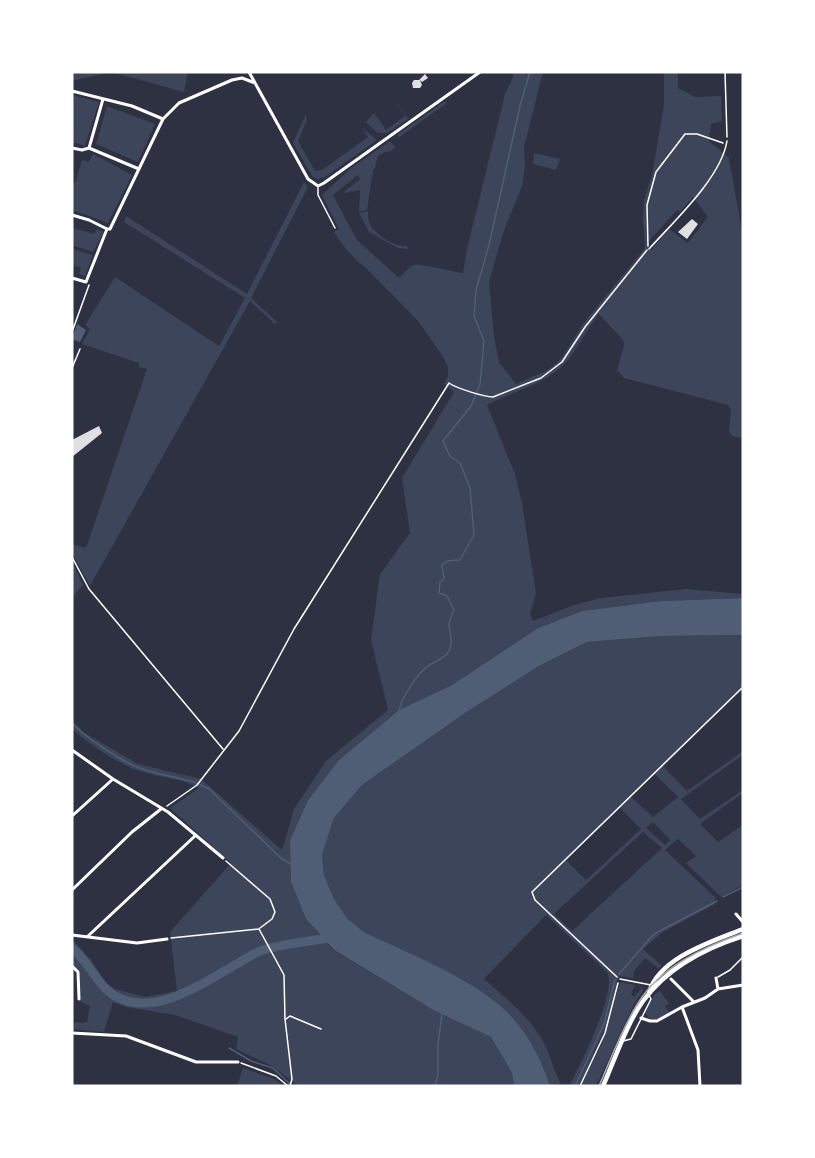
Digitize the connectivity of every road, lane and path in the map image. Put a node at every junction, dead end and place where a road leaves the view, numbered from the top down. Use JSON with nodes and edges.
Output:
{"nodes":[{"id":1,"x":249,"y":72,"type":"edge"},
{"id":2,"x":480,"y":72,"type":"edge"},
{"id":3,"x":725,"y":72,"type":"edge"},
{"id":4,"x":255,"y":83,"type":"junction"},
{"id":5,"x":72,"y":91,"type":"edge"},
{"id":6,"x":103,"y":99,"type":"junction"},
{"id":7,"x":163,"y":119,"type":"junction"},
{"id":8,"x":727,"y":141,"type":"junction"},
{"id":9,"x":72,"y":148,"type":"edge"},
{"id":10,"x":89,"y":148,"type":"junction"},
{"id":11,"x":140,"y":169,"type":"junction"},
{"id":12,"x":318,"y":186,"type":"junction"},
{"id":13,"x":72,"y":215,"type":"edge"},
{"id":14,"x":335,"y":228,"type":"dead end"},
{"id":15,"x":107,"y":229,"type":"junction"},
{"id":16,"x":649,"y":249,"type":"junction"},
{"id":17,"x":72,"y":278,"type":"edge"},
{"id":18,"x":88,"y":283,"type":"junction"},
{"id":19,"x":72,"y":332,"type":"edge"},
{"id":20,"x":80,"y":349,"type":"dead end"},
{"id":21,"x":72,"y":368,"type":"edge"},
{"id":22,"x":72,"y":557,"type":"edge"},
{"id":23,"x":743,"y":687,"type":"edge"},
{"id":24,"x":72,"y":750,"type":"edge"},
{"id":25,"x":224,"y":750,"type":"junction"},
{"id":26,"x":113,"y":778,"type":"junction"},
{"id":27,"x":161,"y":809,"type":"junction"},
{"id":28,"x":72,"y":816,"type":"edge"},
{"id":29,"x":196,"y":835,"type":"junction"},
{"id":30,"x":223,"y":858,"type":"joint"},
{"id":31,"x":72,"y":890,"type":"edge"},
{"id":32,"x":736,"y":914,"type":"dead end"},
{"id":33,"x":743,"y":921,"type":"edge"},
{"id":34,"x":259,"y":929,"type":"junction"},
{"id":35,"x":743,"y":929,"type":"edge"},
{"id":36,"x":72,"y":935,"type":"edge"},
{"id":37,"x":743,"y":936,"type":"edge"},
{"id":38,"x":87,"y":937,"type":"junction"},
{"id":39,"x":166,"y":939,"type":"joint"},
{"id":40,"x":743,"y":957,"type":"edge"},
{"id":41,"x":72,"y":966,"type":"edge"},
{"id":42,"x":716,"y":978,"type":"joint"},
{"id":43,"x":620,"y":979,"type":"junction"},
{"id":44,"x":671,"y":979,"type":"dead end"},
{"id":45,"x":651,"y":985,"type":"junction"},
{"id":46,"x":743,"y":985,"type":"edge"},
{"id":47,"x":718,"y":989,"type":"junction"},
{"id":48,"x":648,"y":994,"type":"junction"},
{"id":49,"x":79,"y":999,"type":"dead end"},
{"id":50,"x":694,"y":1002,"type":"junction"},
{"id":51,"x":682,"y":1007,"type":"junction"},
{"id":52,"x":641,"y":1018,"type":"junction"},
{"id":53,"x":285,"y":1019,"type":"junction"},
{"id":54,"x":321,"y":1029,"type":"dead end"},
{"id":55,"x":72,"y":1033,"type":"edge"},
{"id":56,"x":623,"y":1041,"type":"junction"},
{"id":57,"x":238,"y":1062,"type":"joint"},
{"id":58,"x":289,"y":1086,"type":"edge"},
{"id":59,"x":580,"y":1086,"type":"edge"},
{"id":60,"x":603,"y":1086,"type":"edge"},
{"id":61,"x":700,"y":1086,"type":"edge"}],
"edges":[{"from":1,"to":4,"type":"street"},
{"from":2,"to":12,"type":"street"},
{"from":3,"to":8,"type":"path"},
{"from":4,"to":7,"type":"street"},
{"from":4,"to":12,"type":"street"},
{"from":5,"to":6,"type":"street"},
{"from":6,"to":7,"type":"street"},
{"from":6,"to":10,"type":"street"},
{"from":7,"to":11,"type":"street"},
{"from":8,"to":16,"type":"lane"},
{"from":8,"to":16,"type":"path"},
{"from":9,"to":10,"type":"street"},
{"from":10,"to":11,"type":"street"},
{"from":11,"to":15,"type":"street"},
{"from":12,"to":14,"type":"lane"},
{"from":13,"to":15,"type":"street"},
{"from":15,"to":18,"type":"street"},
{"from":16,"to":25,"type":"path"},
{"from":17,"to":18,"type":"street"},
{"from":18,"to":19,"type":"path"},
{"from":20,"to":21,"type":"lane"},
{"from":22,"to":25,"type":"path"},
{"from":23,"to":43,"type":"path"},
{"from":24,"to":26,"type":"street"},
{"from":25,"to":27,"type":"path"},
{"from":26,"to":27,"type":"street"},
{"from":26,"to":28,"type":"street"},
{"from":27,"to":29,"type":"street"},
{"from":27,"to":31,"type":"street"},
{"from":29,"to":30,"type":"street"},
{"from":29,"to":38,"type":"street"},
{"from":30,"to":34,"type":"path"},
{"from":32,"to":33,"type":"street"},
{"from":34,"to":39,"type":"path"},
{"from":34,"to":53,"type":"path"},
{"from":35,"to":45,"type":"main road"},
{"from":36,"to":38,"type":"street"},
{"from":37,"to":48,"type":"main road"},
{"from":38,"to":39,"type":"street"},
{"from":40,"to":42,"type":"path"},
{"from":41,"to":49,"type":"street"},
{"from":42,"to":47,"type":"street"},
{"from":43,"to":45,"type":"lane"},
{"from":43,"to":59,"type":"path"},
{"from":44,"to":50,"type":"street"},
{"from":45,"to":48,"type":"main road"},
{"from":46,"to":47,"type":"street"},
{"from":47,"to":50,"type":"street"},
{"from":48,"to":52,"type":"lane"},
{"from":48,"to":56,"type":"main road"},
{"from":50,"to":51,"type":"street"},
{"from":51,"to":52,"type":"street"},
{"from":51,"to":61,"type":"street"},
{"from":52,"to":56,"type":"lane"},
{"from":53,"to":54,"type":"path"},
{"from":53,"to":58,"type":"path"},
{"from":55,"to":57,"type":"street"},
{"from":56,"to":60,"type":"main road"},
{"from":57,"to":58,"type":"path"}]}
